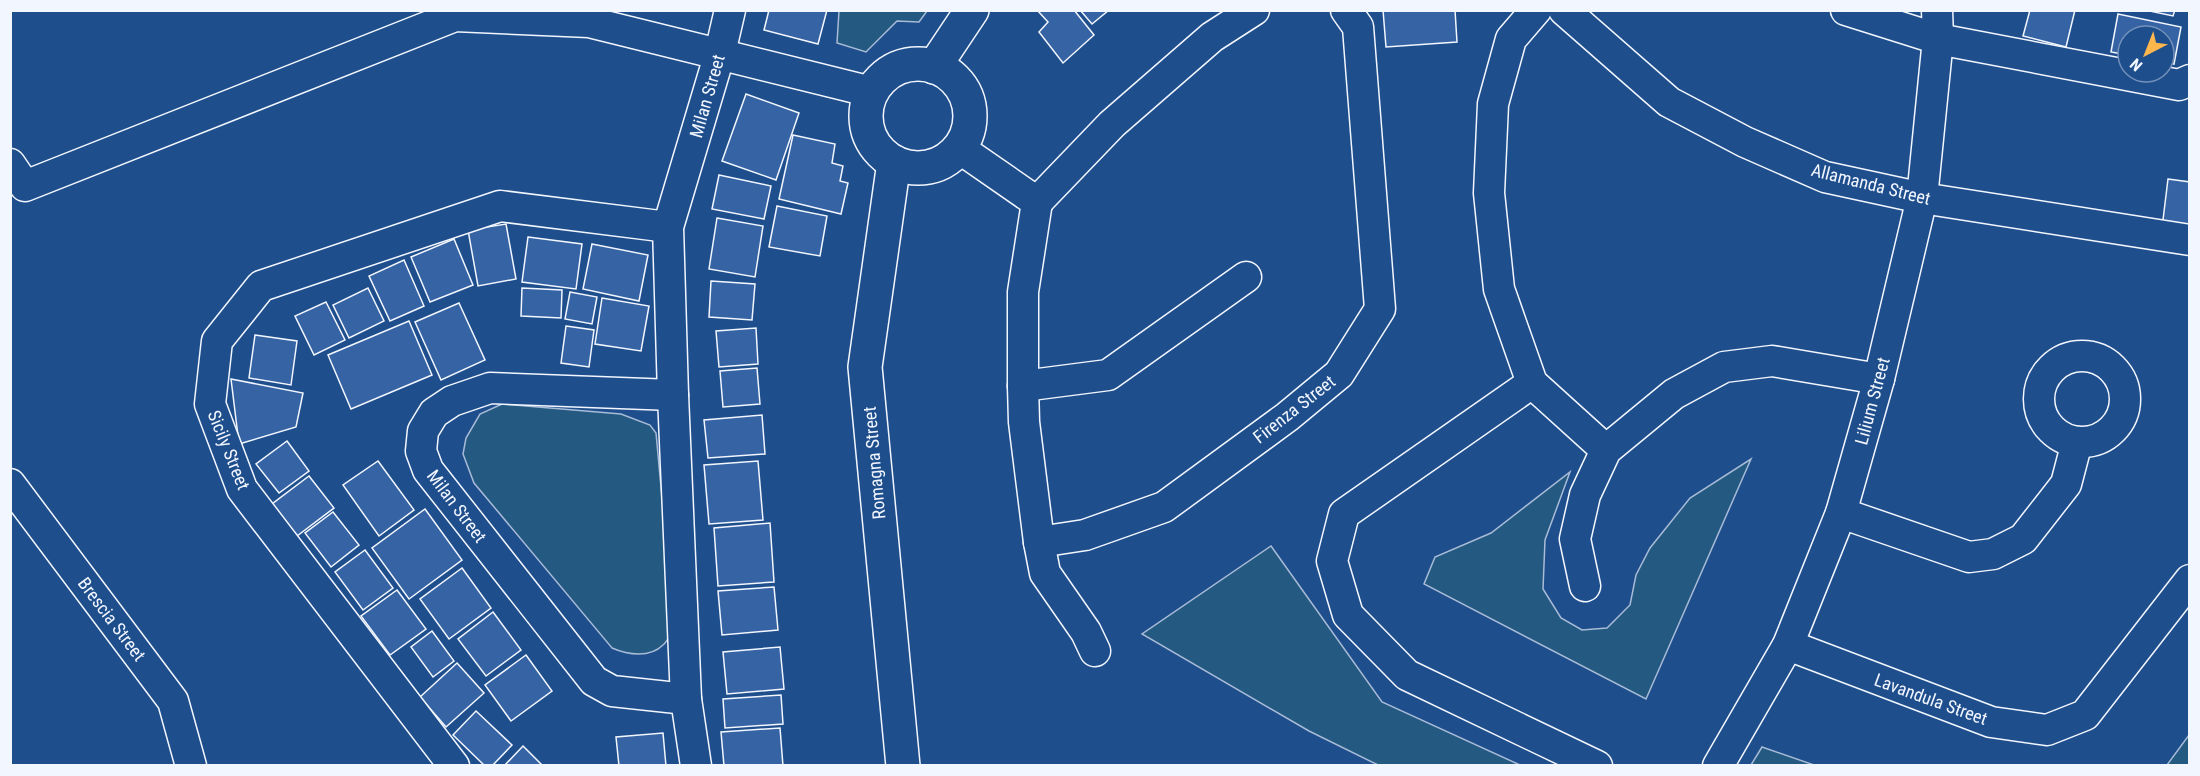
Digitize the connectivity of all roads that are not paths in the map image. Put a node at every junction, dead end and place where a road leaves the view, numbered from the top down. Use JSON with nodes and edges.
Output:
{"nodes":[{"id":1,"x":730,"y":10,"type":"edge"},
{"id":2,"x":972,"y":10,"type":"edge"},
{"id":3,"x":1254,"y":10,"type":"edge"},
{"id":4,"x":1346,"y":10,"type":"edge"},
{"id":5,"x":1536,"y":10,"type":"edge"},
{"id":6,"x":1564,"y":10,"type":"edge"},
{"id":7,"x":1846,"y":10,"type":"edge"},
{"id":8,"x":1937,"y":25,"type":"edge"},
{"id":9,"x":720,"y":53,"type":"junction"},
{"id":10,"x":934,"y":67,"type":"junction"},
{"id":11,"x":2190,"y":80,"type":"edge"},
{"id":12,"x":872,"y":92,"type":"junction"},
{"id":13,"x":959,"y":148,"type":"junction"},
{"id":14,"x":894,"y":162,"type":"junction"},
{"id":15,"x":10,"y":164,"type":"edge"},
{"id":16,"x":1922,"y":198,"type":"junction"},
{"id":17,"x":1037,"y":202,"type":"junction"},
{"id":18,"x":668,"y":227,"type":"junction"},
{"id":19,"x":2190,"y":240,"type":"edge"},
{"id":20,"x":1246,"y":277,"type":"dead end"},
{"id":21,"x":1879,"y":379,"type":"junction"},
{"id":22,"x":1532,"y":383,"type":"junction"},
{"id":23,"x":1023,"y":386,"type":"junction"},
{"id":24,"x":673,"y":395,"type":"junction"},
{"id":25,"x":2077,"y":442,"type":"dead end"},
{"id":26,"x":1606,"y":450,"type":"junction"},
{"id":27,"x":10,"y":484,"type":"edge"},
{"id":28,"x":1841,"y":513,"type":"junction"},
{"id":29,"x":1039,"y":542,"type":"junction"},
{"id":30,"x":2190,"y":580,"type":"edge"},
{"id":31,"x":1585,"y":586,"type":"dead end"},
{"id":32,"x":1788,"y":645,"type":"junction"},
{"id":33,"x":1095,"y":651,"type":"dead end"},
{"id":34,"x":686,"y":699,"type":"junction"},
{"id":35,"x":190,"y":765,"type":"edge"},
{"id":36,"x":454,"y":765,"type":"edge"},
{"id":37,"x":696,"y":765,"type":"edge"},
{"id":38,"x":903,"y":765,"type":"edge"},
{"id":39,"x":1597,"y":765,"type":"edge"},
{"id":40,"x":1718,"y":765,"type":"edge"}],
"edges":[{"from":1,"to":9,"type":"street","name":"Milan Street"},
{"from":2,"to":10,"type":"street"},
{"from":3,"to":17,"type":"street"},
{"from":4,"to":29,"type":"street","name":"Firenza Street"},
{"from":5,"to":22,"type":"street"},
{"from":6,"to":16,"type":"street","name":"Allamanda Street"},
{"from":7,"to":8,"type":"street"},
{"from":8,"to":11,"type":"street"},
{"from":8,"to":16,"type":"street","name":"Lilium Street"},
{"from":9,"to":12,"type":"street"},
{"from":9,"to":15,"type":"street"},
{"from":9,"to":18,"type":"street","name":"Milan Street"},
{"from":10,"to":12,"type":"street"},
{"from":10,"to":13,"type":"street"},
{"from":12,"to":14,"type":"street"},
{"from":13,"to":14,"type":"street"},
{"from":13,"to":17,"type":"street"},
{"from":14,"to":38,"type":"street","name":"Romagna Street"},
{"from":16,"to":19,"type":"street","name":"Allamanda Street"},
{"from":16,"to":21,"type":"street","name":"Lilium Street"},
{"from":17,"to":23,"type":"street"},
{"from":18,"to":24,"type":"street","name":"Milan Street"},
{"from":18,"to":36,"type":"street","name":"Sicily Street"},
{"from":20,"to":23,"type":"street"},
{"from":21,"to":26,"type":"street"},
{"from":21,"to":28,"type":"street","name":"Lilium Street"},
{"from":22,"to":26,"type":"street"},
{"from":22,"to":39,"type":"street"},
{"from":23,"to":29,"type":"street"},
{"from":24,"to":34,"type":"street","name":"Milan Street"},
{"from":24,"to":34,"type":"street","name":"Milan Street"},
{"from":25,"to":28,"type":"street"},
{"from":26,"to":31,"type":"street"},
{"from":27,"to":35,"type":"street","name":"Brescia Street"},
{"from":28,"to":32,"type":"street","name":"Lilium Street"},
{"from":29,"to":33,"type":"street"},
{"from":30,"to":32,"type":"street","name":"Lavandula Street"},
{"from":32,"to":40,"type":"street","name":"Lilium Street"},
{"from":34,"to":37,"type":"street","name":"Milan Street"}]}
